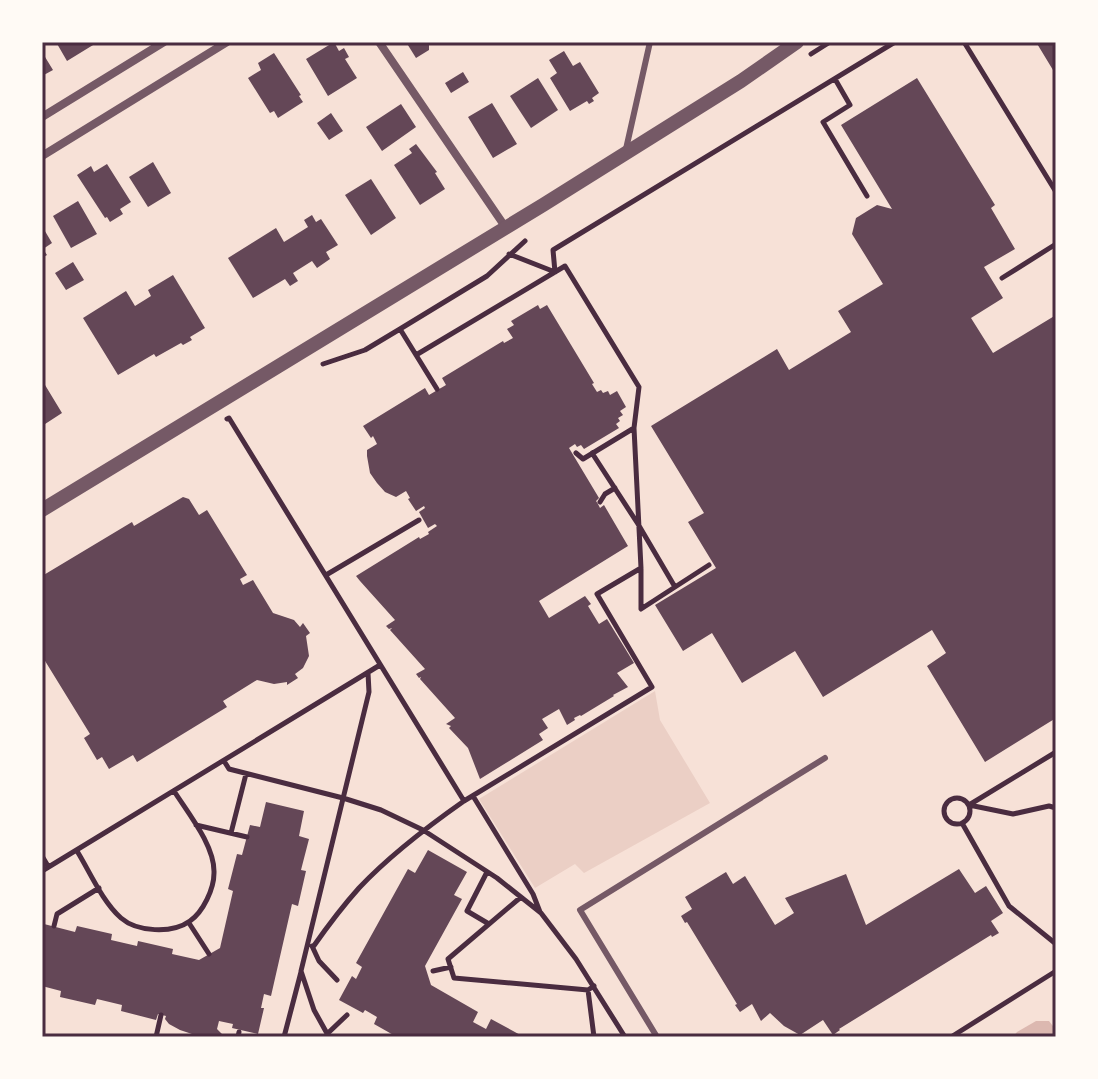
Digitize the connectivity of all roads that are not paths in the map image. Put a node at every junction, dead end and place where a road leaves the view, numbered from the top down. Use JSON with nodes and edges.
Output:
{"nodes":[{"id":1,"x":164,"y":42,"type":"edge"},
{"id":2,"x":227,"y":42,"type":"edge"},
{"id":3,"x":379,"y":42,"type":"edge"},
{"id":4,"x":650,"y":42,"type":"edge"},
{"id":5,"x":797,"y":42,"type":"edge"},
{"id":6,"x":42,"y":117,"type":"edge"},
{"id":7,"x":625,"y":153,"type":"junction"},
{"id":8,"x":42,"y":156,"type":"edge"},
{"id":9,"x":506,"y":228,"type":"junction"},
{"id":10,"x":42,"y":510,"type":"edge"},
{"id":11,"x":825,"y":758,"type":"dead end"},
{"id":12,"x":657,"y":1037,"type":"edge"}],
"edges":[{"from":1,"to":6,"type":"street"},
{"from":2,"to":8,"type":"street"},
{"from":3,"to":9,"type":"street"},
{"from":4,"to":7,"type":"lane"},
{"from":5,"to":7,"type":"street"},
{"from":7,"to":9,"type":"street"},
{"from":9,"to":10,"type":"street"},
{"from":11,"to":12,"type":"lane"}]}
